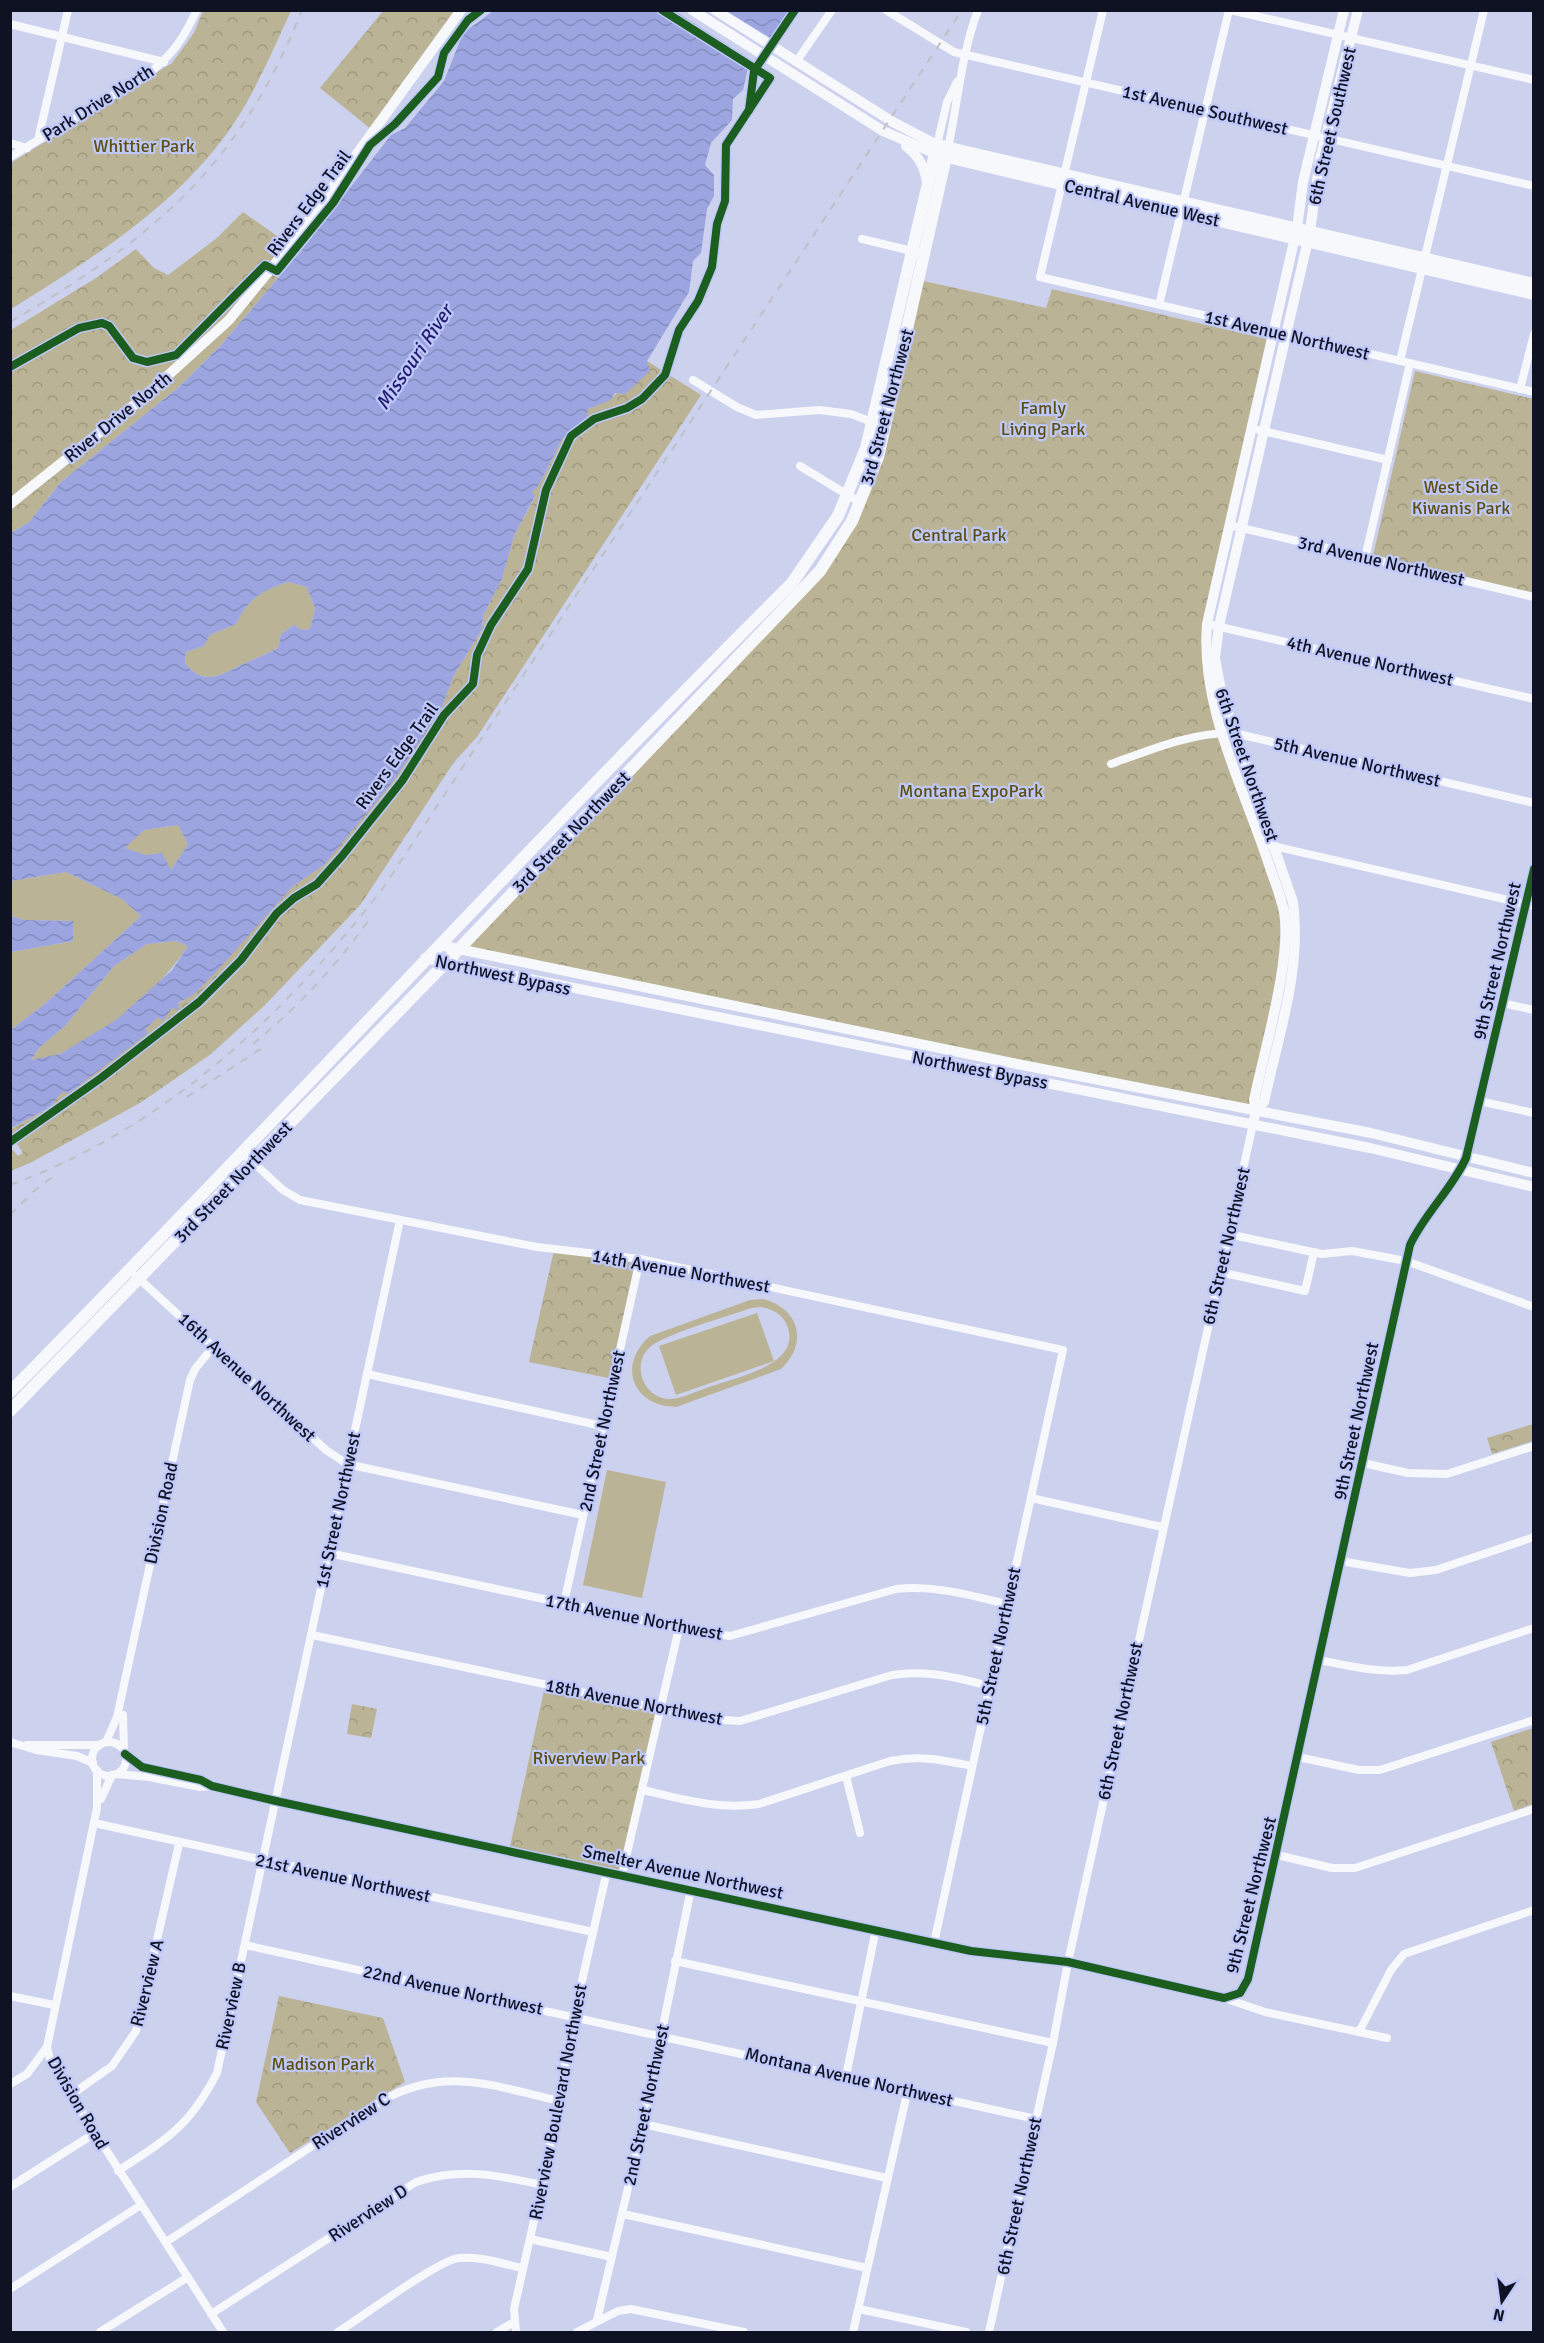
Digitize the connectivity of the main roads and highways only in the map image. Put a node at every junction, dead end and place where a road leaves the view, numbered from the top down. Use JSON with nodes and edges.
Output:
{"nodes":[{"id":1,"x":461,"y":10,"type":"edge"},
{"id":2,"x":692,"y":10,"type":"edge"},
{"id":3,"x":715,"y":10,"type":"edge"},
{"id":4,"x":1344,"y":10,"type":"edge"},
{"id":5,"x":1358,"y":10,"type":"edge"},
{"id":6,"x":896,"y":138,"type":"junction"},
{"id":7,"x":942,"y":151,"type":"junction"},
{"id":8,"x":927,"y":186,"type":"junction"},
{"id":9,"x":1302,"y":235,"type":"junction"},
{"id":10,"x":1425,"y":263,"type":"junction"},
{"id":11,"x":1533,"y":284,"type":"edge"},
{"id":12,"x":1533,"y":294,"type":"edge"},
{"id":13,"x":1258,"y":430,"type":"junction"},
{"id":14,"x":10,"y":504,"type":"edge"},
{"id":15,"x":1268,"y":845,"type":"junction"},
{"id":16,"x":439,"y":945,"type":"junction"},
{"id":17,"x":460,"y":948,"type":"junction"},
{"id":18,"x":425,"y":958,"type":"junction"},
{"id":19,"x":445,"y":963,"type":"junction"},
{"id":20,"x":1256,"y":1110,"type":"junction"},
{"id":21,"x":1253,"y":1124,"type":"junction"},
{"id":22,"x":248,"y":1157,"type":"junction"},
{"id":23,"x":1533,"y":1173,"type":"edge"},
{"id":24,"x":1533,"y":1187,"type":"edge"},
{"id":25,"x":135,"y":1275,"type":"junction"},
{"id":26,"x":10,"y":1392,"type":"edge"},
{"id":27,"x":10,"y":1411,"type":"edge"}],
"edges":[{"from":1,"to":14,"type":"main road","name":"River Drive North"},
{"from":2,"to":6,"type":"main road","name":"Central Avenue West"},
{"from":3,"to":7,"type":"main road","name":"Central Avenue West"},
{"from":4,"to":9,"type":"main road","name":"6th Street Southwest"},
{"from":5,"to":9,"type":"main road","name":"6th Street Southwest"},
{"from":6,"to":7,"type":"main road","name":"Central Avenue West"},
{"from":6,"to":8,"type":"main road"},
{"from":7,"to":8,"type":"highway","name":"3rd Street Northwest"},
{"from":7,"to":9,"type":"highway","name":"Central Avenue West"},
{"from":7,"to":17,"type":"highway","name":"3rd Street Northwest"},
{"from":8,"to":16,"type":"highway","name":"3rd Street Northwest"},
{"from":9,"to":10,"type":"highway","name":"Central Avenue West"},
{"from":9,"to":13,"type":"main road","name":"6th Street Northwest"},
{"from":10,"to":11,"type":"highway","name":"Central Avenue West"},
{"from":10,"to":12,"type":"highway","name":"Central Avenue West"},
{"from":13,"to":15,"type":"main road","name":"6th Street Northwest"},
{"from":13,"to":15,"type":"main road","name":"6th Street Northwest"},
{"from":15,"to":20,"type":"main road","name":"6th Street Northwest"},
{"from":16,"to":17,"type":"main road","name":"Northwest Bypass"},
{"from":16,"to":18,"type":"highway","name":"3rd Street Northwest"},
{"from":17,"to":19,"type":"highway","name":"3rd Street Northwest"},
{"from":17,"to":20,"type":"main road","name":"Northwest Bypass"},
{"from":18,"to":19,"type":"main road","name":"Northwest Bypass"},
{"from":18,"to":22,"type":"highway","name":"3rd Street Northwest"},
{"from":19,"to":21,"type":"main road","name":"Northwest Bypass"},
{"from":19,"to":22,"type":"highway","name":"3rd Street Northwest"},
{"from":20,"to":21,"type":"main road","name":"6th Street Northwest"},
{"from":20,"to":23,"type":"main road","name":"Northwest Bypass"},
{"from":21,"to":24,"type":"main road","name":"Northwest Bypass"},
{"from":22,"to":25,"type":"highway","name":"3rd Street Northwest"},
{"from":25,"to":26,"type":"highway","name":"3rd Street Northwest"},
{"from":25,"to":27,"type":"highway","name":"3rd Street Northwest"}]}
